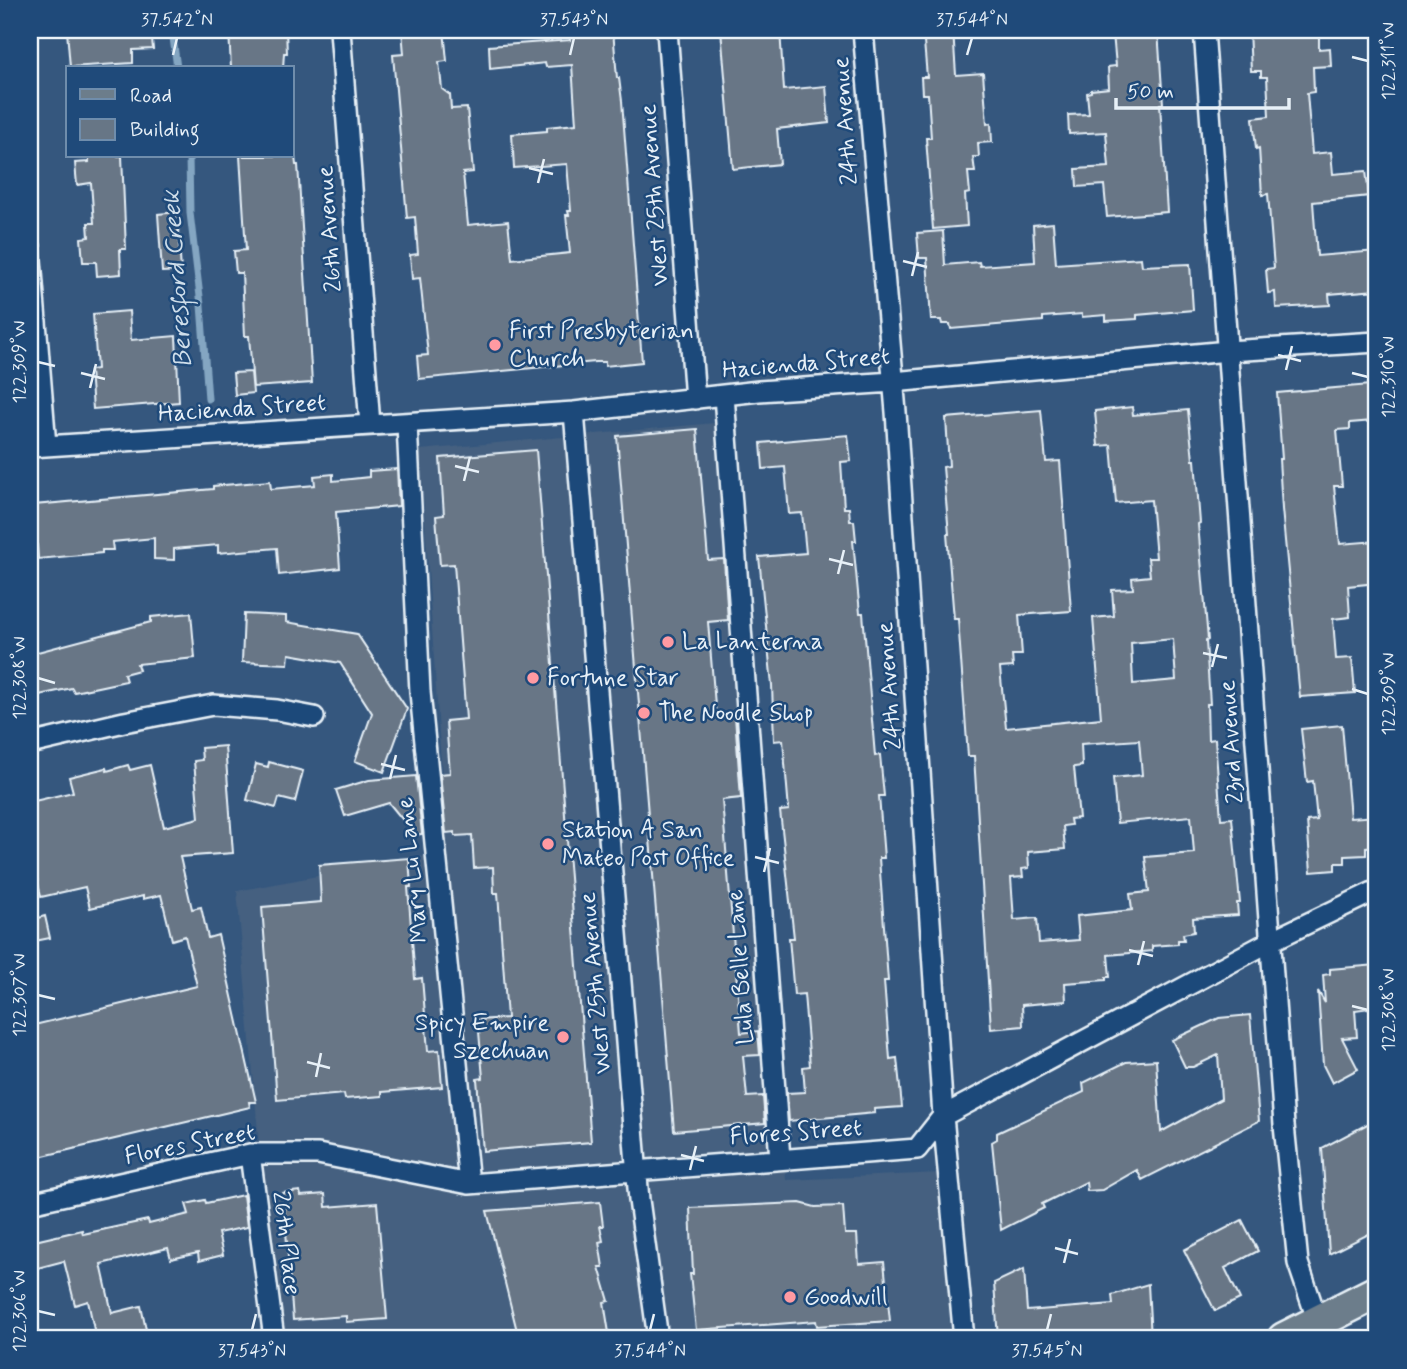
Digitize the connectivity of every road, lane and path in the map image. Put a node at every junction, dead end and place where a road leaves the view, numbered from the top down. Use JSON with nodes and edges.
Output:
{"nodes":[{"id":1,"x":340,"y":30,"type":"edge"},
{"id":2,"x":667,"y":30,"type":"edge"},
{"id":3,"x":863,"y":30,"type":"edge"},
{"id":4,"x":1204,"y":30,"type":"edge"},
{"id":5,"x":30,"y":247,"type":"edge"},
{"id":6,"x":1377,"y":342,"type":"edge"},
{"id":7,"x":1228,"y":351,"type":"junction"},
{"id":8,"x":893,"y":382,"type":"junction"},
{"id":9,"x":724,"y":395,"type":"junction"},
{"id":10,"x":695,"y":399,"type":"junction"},
{"id":11,"x":574,"y":412,"type":"junction"},
{"id":12,"x":407,"y":424,"type":"junction"},
{"id":13,"x":370,"y":425,"type":"junction"},
{"id":14,"x":38,"y":446,"type":"edge"},
{"id":15,"x":314,"y":717,"type":"dead end"},
{"id":16,"x":30,"y":744,"type":"edge"},
{"id":17,"x":1377,"y":890,"type":"edge"},
{"id":18,"x":1271,"y":942,"type":"junction"},
{"id":19,"x":943,"y":1116,"type":"junction"},
{"id":20,"x":250,"y":1154,"type":"junction"},
{"id":21,"x":780,"y":1160,"type":"junction"},
{"id":22,"x":636,"y":1170,"type":"junction"},
{"id":23,"x":470,"y":1184,"type":"junction"},
{"id":24,"x":30,"y":1203,"type":"edge"},
{"id":25,"x":1377,"y":1292,"type":"edge"},
{"id":26,"x":1318,"y":1322,"type":"junction"},
{"id":27,"x":274,"y":1339,"type":"edge"},
{"id":28,"x":658,"y":1339,"type":"edge"},
{"id":29,"x":964,"y":1339,"type":"edge"},
{"id":30,"x":1284,"y":1339,"type":"edge"}],
"edges":[{"from":1,"to":13,"type":"street","name":"26th Avenue"},
{"from":2,"to":10,"type":"street","name":"West 25th Avenue"},
{"from":3,"to":8,"type":"street","name":"24th Avenue"},
{"from":4,"to":7,"type":"street","name":"23rd Avenue"},
{"from":5,"to":14,"type":"street"},
{"from":6,"to":7,"type":"street","name":"Hacienda Street"},
{"from":7,"to":8,"type":"street","name":"Hacienda Street"},
{"from":7,"to":18,"type":"street","name":"23rd Avenue"},
{"from":8,"to":9,"type":"street","name":"Hacienda Street"},
{"from":8,"to":19,"type":"street","name":"24th Avenue"},
{"from":9,"to":10,"type":"street","name":"Hacienda Street"},
{"from":9,"to":21,"type":"street","name":"Lula Belle Lane"},
{"from":10,"to":11,"type":"street","name":"Hacienda Street"},
{"from":11,"to":12,"type":"street","name":"Hacienda Street"},
{"from":11,"to":22,"type":"street","name":"West 25th Avenue"},
{"from":12,"to":13,"type":"street","name":"Hacienda Street"},
{"from":12,"to":23,"type":"street","name":"Mary Lu Lane"},
{"from":13,"to":14,"type":"street","name":"Hacienda Street"},
{"from":15,"to":16,"type":"street"},
{"from":17,"to":18,"type":"street","name":"Flores Street"},
{"from":18,"to":19,"type":"street","name":"Flores Street"},
{"from":18,"to":26,"type":"street","name":"23rd Avenue"},
{"from":19,"to":21,"type":"street","name":"Flores Street"},
{"from":19,"to":29,"type":"street","name":"24th Avenue"},
{"from":20,"to":23,"type":"street","name":"Flores Street"},
{"from":20,"to":24,"type":"street","name":"Flores Street"},
{"from":20,"to":27,"type":"street","name":"26th Place"},
{"from":21,"to":22,"type":"street","name":"Flores Street"},
{"from":22,"to":23,"type":"street","name":"Flores Street"},
{"from":22,"to":28,"type":"street","name":"West 25th Avenue"},
{"from":25,"to":26,"type":"main road"},
{"from":26,"to":30,"type":"main road"}]}
